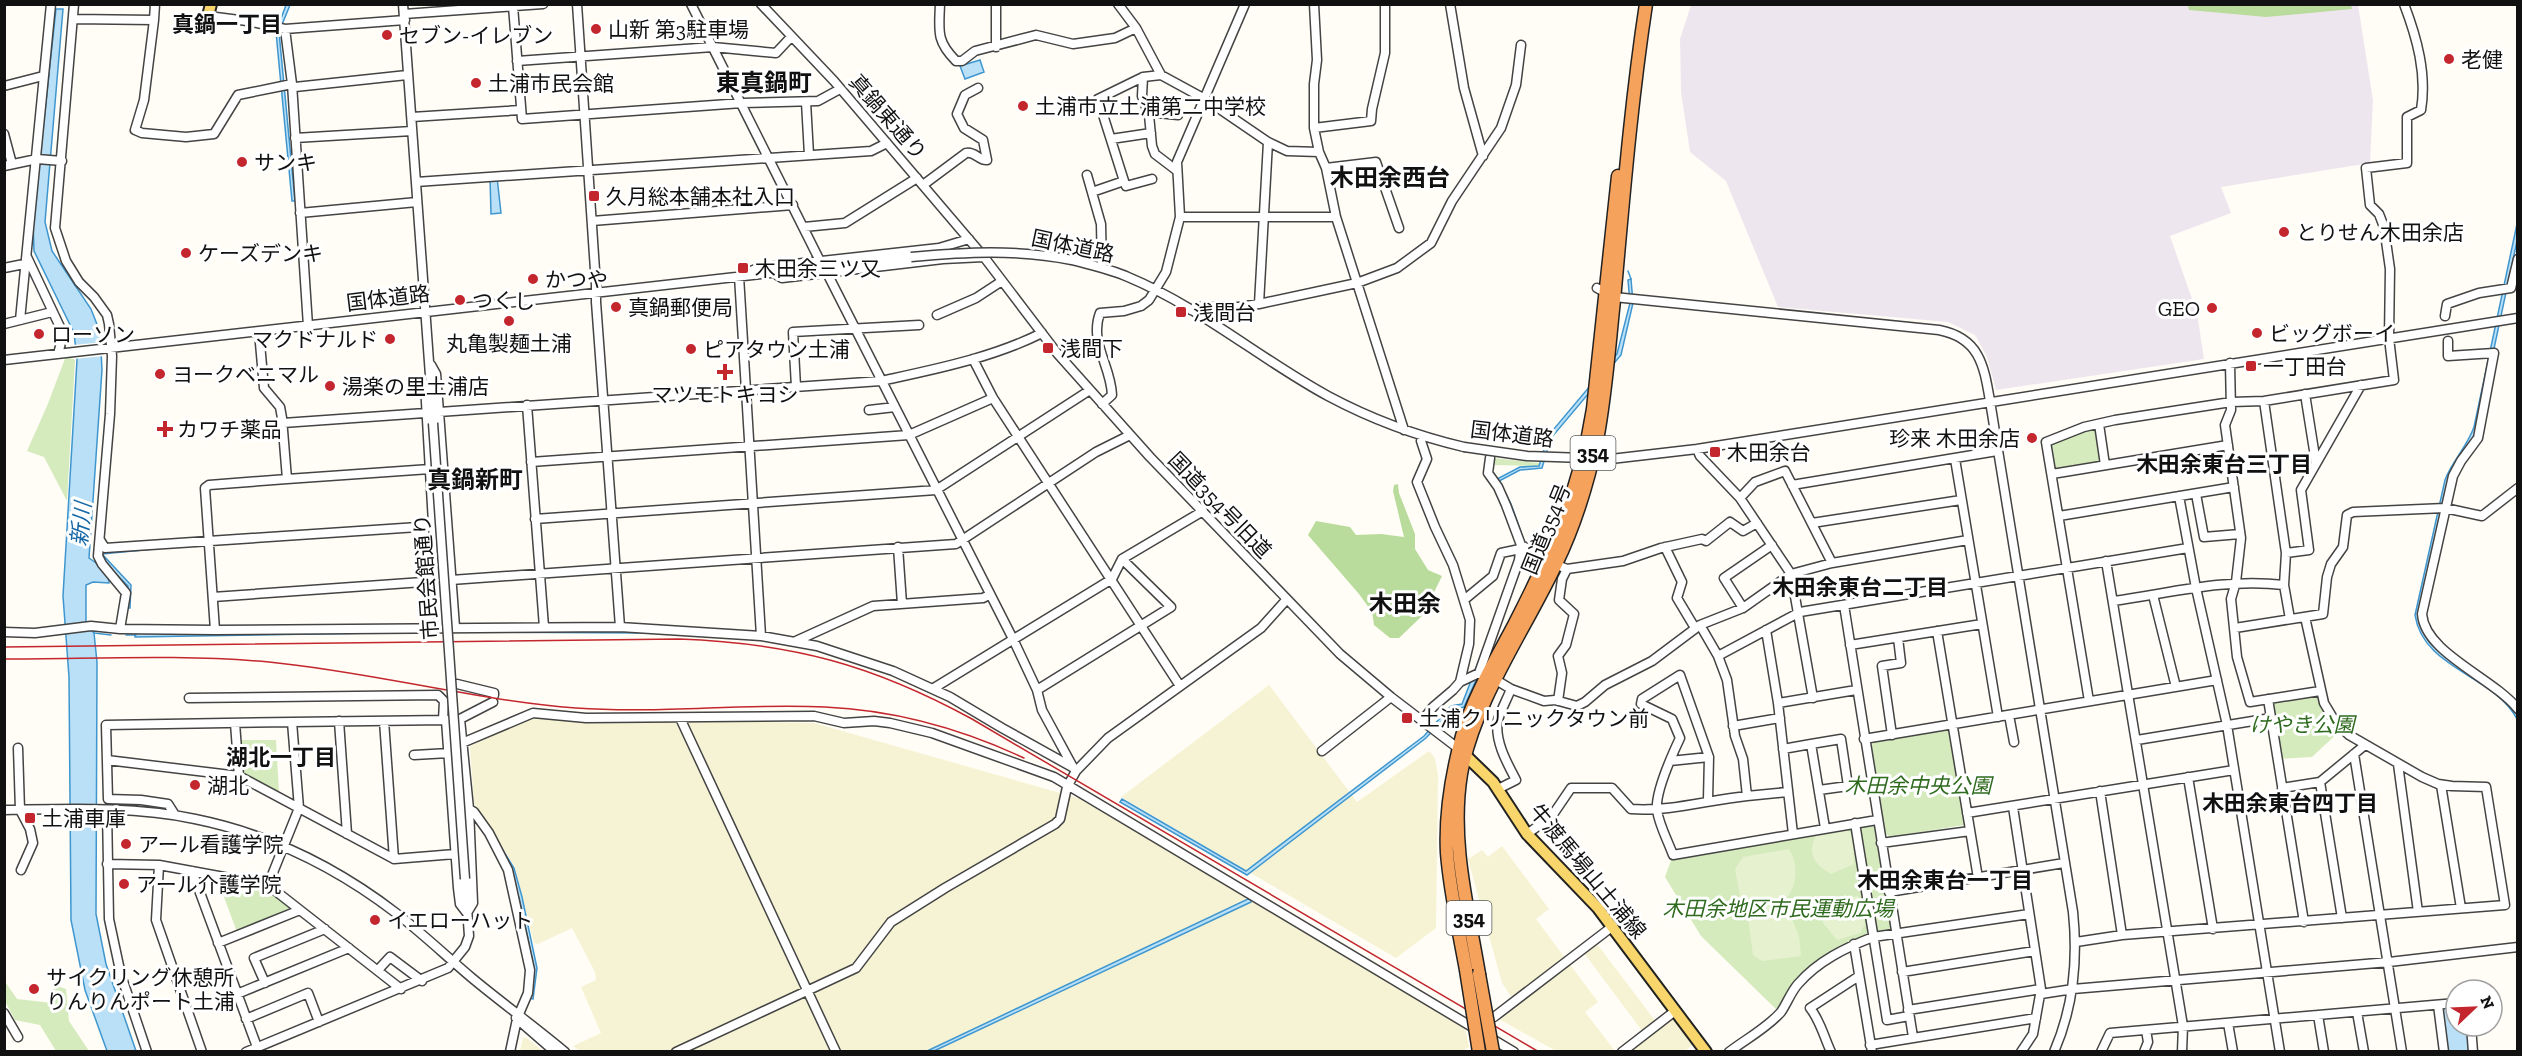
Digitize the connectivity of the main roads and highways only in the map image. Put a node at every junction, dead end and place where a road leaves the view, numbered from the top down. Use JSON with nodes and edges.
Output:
{"nodes":[{"id":1,"x":212,"y":4,"type":"edge"},
{"id":2,"x":1638,"y":4,"type":"edge"},
{"id":3,"x":1646,"y":4,"type":"edge"},
{"id":4,"x":208,"y":16,"type":"road end"},
{"id":5,"x":1605,"y":293,"type":"junction"},
{"id":6,"x":1462,"y":752,"type":"junction"},
{"id":7,"x":1479,"y":1052,"type":"edge"},
{"id":8,"x":1492,"y":1052,"type":"edge"},
{"id":9,"x":1706,"y":1052,"type":"edge"}],
"edges":[{"from":1,"to":4,"type":"main road"},
{"from":2,"to":5,"type":"highway","name":"国道354号","number":"354"},
{"from":3,"to":5,"type":"highway","name":"国道354号","number":"354"},
{"from":5,"to":6,"type":"highway","name":"国道354号","number":"354"},
{"from":6,"to":7,"type":"highway","name":"国道354号","number":"354","bridge":true},
{"from":6,"to":8,"type":"highway","name":"国道354号","number":"354","bridge":true},
{"from":6,"to":9,"type":"main road","name":"牛渡馬場山土浦線"}]}
